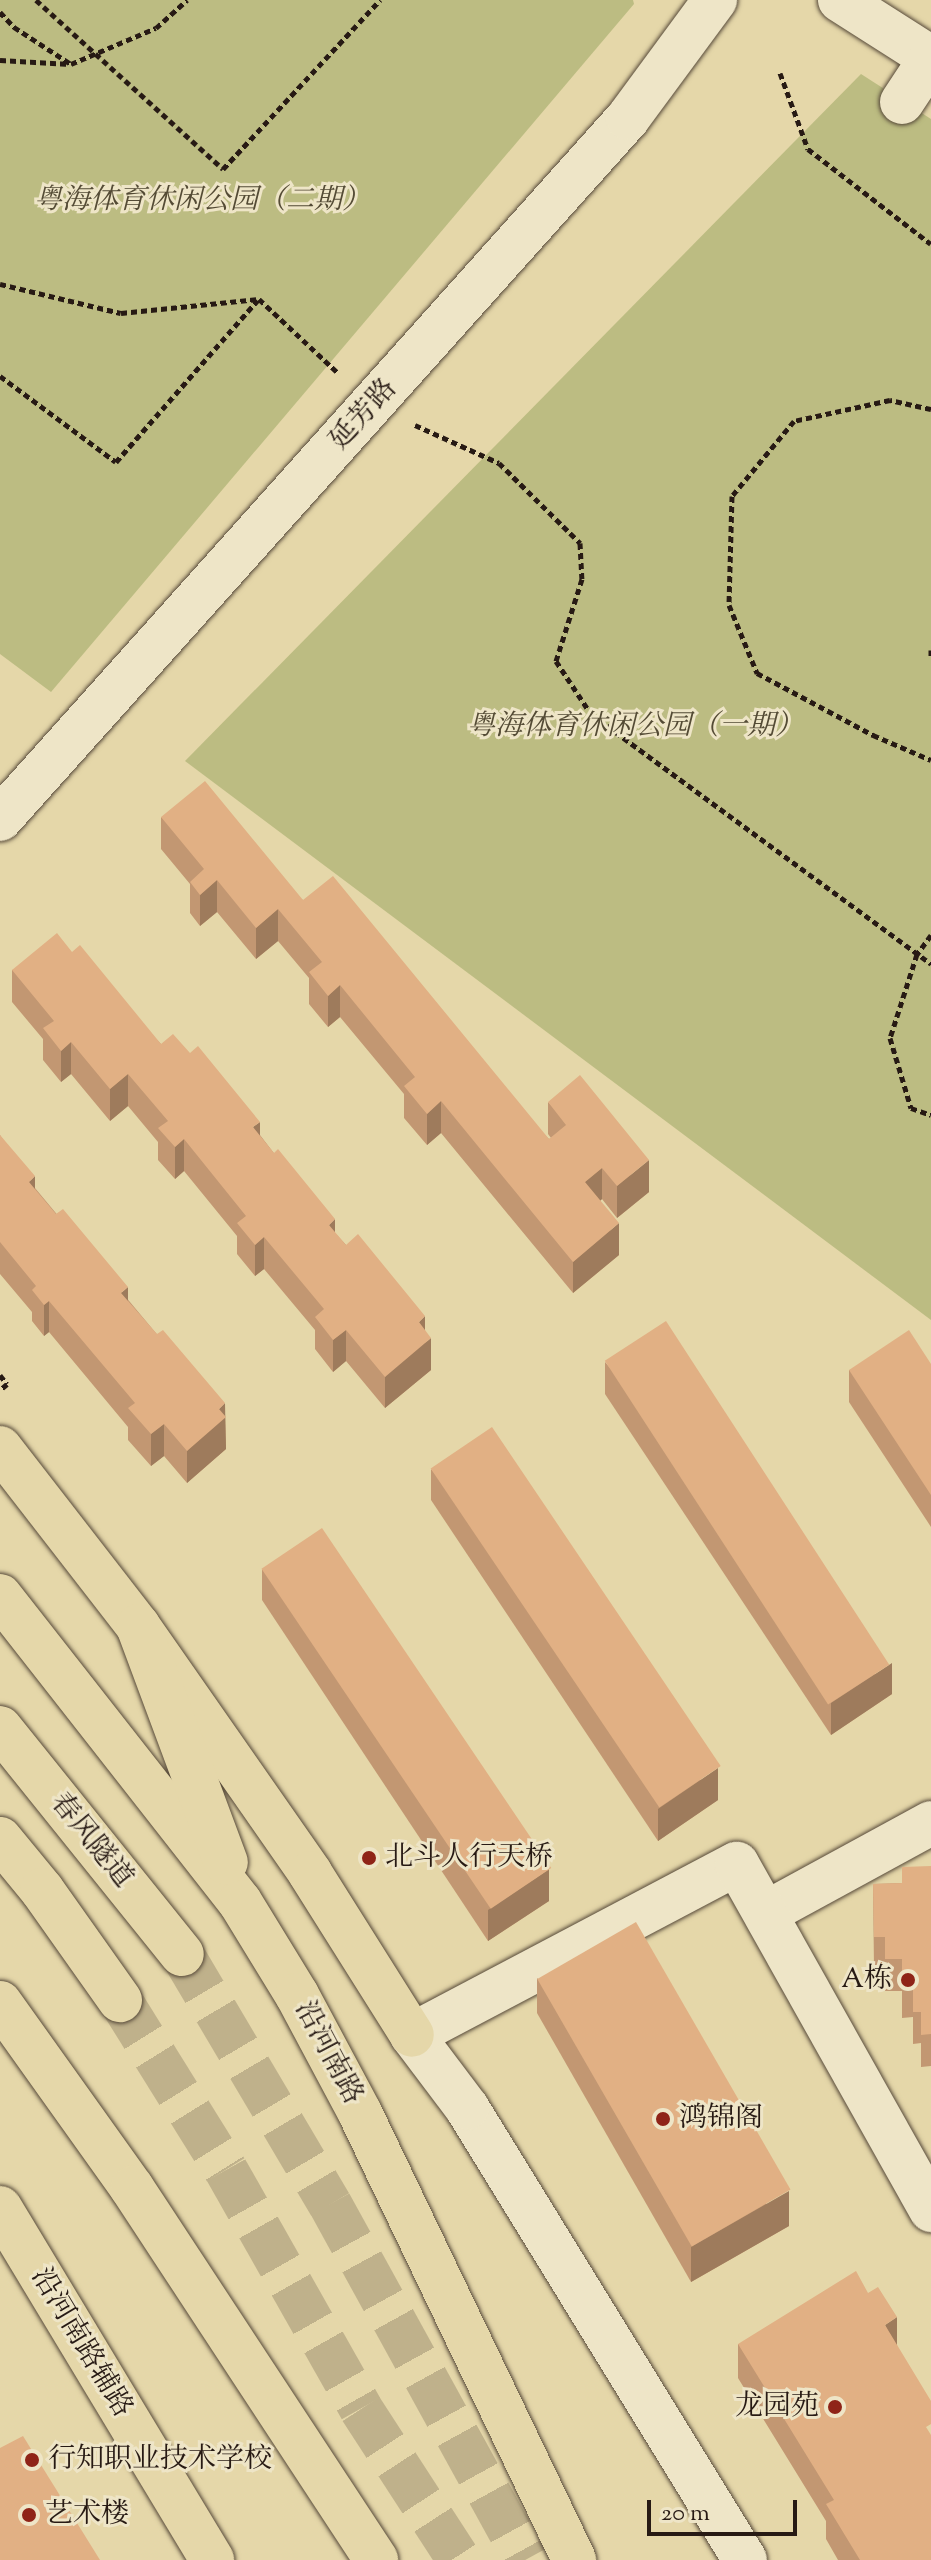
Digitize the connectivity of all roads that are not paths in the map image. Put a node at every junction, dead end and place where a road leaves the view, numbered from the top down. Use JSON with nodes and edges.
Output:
{"nodes":[{"id":1,"x":715,"y":0,"type":"edge"},
{"id":2,"x":840,"y":0,"type":"edge"},
{"id":3,"x":931,"y":58,"type":"edge"},
{"id":4,"x":902,"y":102,"type":"dead end"},
{"id":5,"x":0,"y":819,"type":"edge"},
{"id":6,"x":0,"y":1448,"type":"edge"},
{"id":7,"x":0,"y":1596,"type":"edge"},
{"id":8,"x":138,"y":1626,"type":"junction"},
{"id":9,"x":0,"y":1728,"type":"edge"},
{"id":10,"x":931,"y":1823,"type":"edge"},
{"id":11,"x":0,"y":1839,"type":"edge"},
{"id":12,"x":240,"y":1902,"type":"junction"},
{"id":13,"x":766,"y":1913,"type":"junction"},
{"id":14,"x":182,"y":1954,"type":"tunnel mouth"},
{"id":15,"x":120,"y":2000,"type":"tunnel mouth"},
{"id":16,"x":0,"y":2003,"type":"edge"},
{"id":17,"x":412,"y":2035,"type":"junction"},
{"id":18,"x":0,"y":2208,"type":"edge"},
{"id":19,"x":931,"y":2210,"type":"edge"},
{"id":20,"x":212,"y":2560,"type":"edge"},
{"id":21,"x":376,"y":2560,"type":"edge"},
{"id":22,"x":574,"y":2560,"type":"edge"},
{"id":23,"x":745,"y":2560,"type":"edge"}],
"edges":[{"from":1,"to":5,"type":"street","name":"延芳路"},
{"from":2,"to":3,"type":"street"},
{"from":3,"to":4,"type":"street"},
{"from":6,"to":8,"type":"main road"},
{"from":7,"to":12,"type":"main road","name":"沿河南路"},
{"from":8,"to":12,"type":"main road"},
{"from":8,"to":17,"type":"main road"},
{"from":9,"to":14,"type":"main road","name":"春风隧道"},
{"from":10,"to":13,"type":"street"},
{"from":11,"to":15,"type":"main road"},
{"from":12,"to":22,"type":"main road","name":"沿河南路"},
{"from":13,"to":17,"type":"street"},
{"from":13,"to":19,"type":"street"},
{"from":16,"to":21,"type":"main road"},
{"from":17,"to":23,"type":"street"},
{"from":18,"to":20,"type":"main road","name":"沿河南路辅路"}]}
